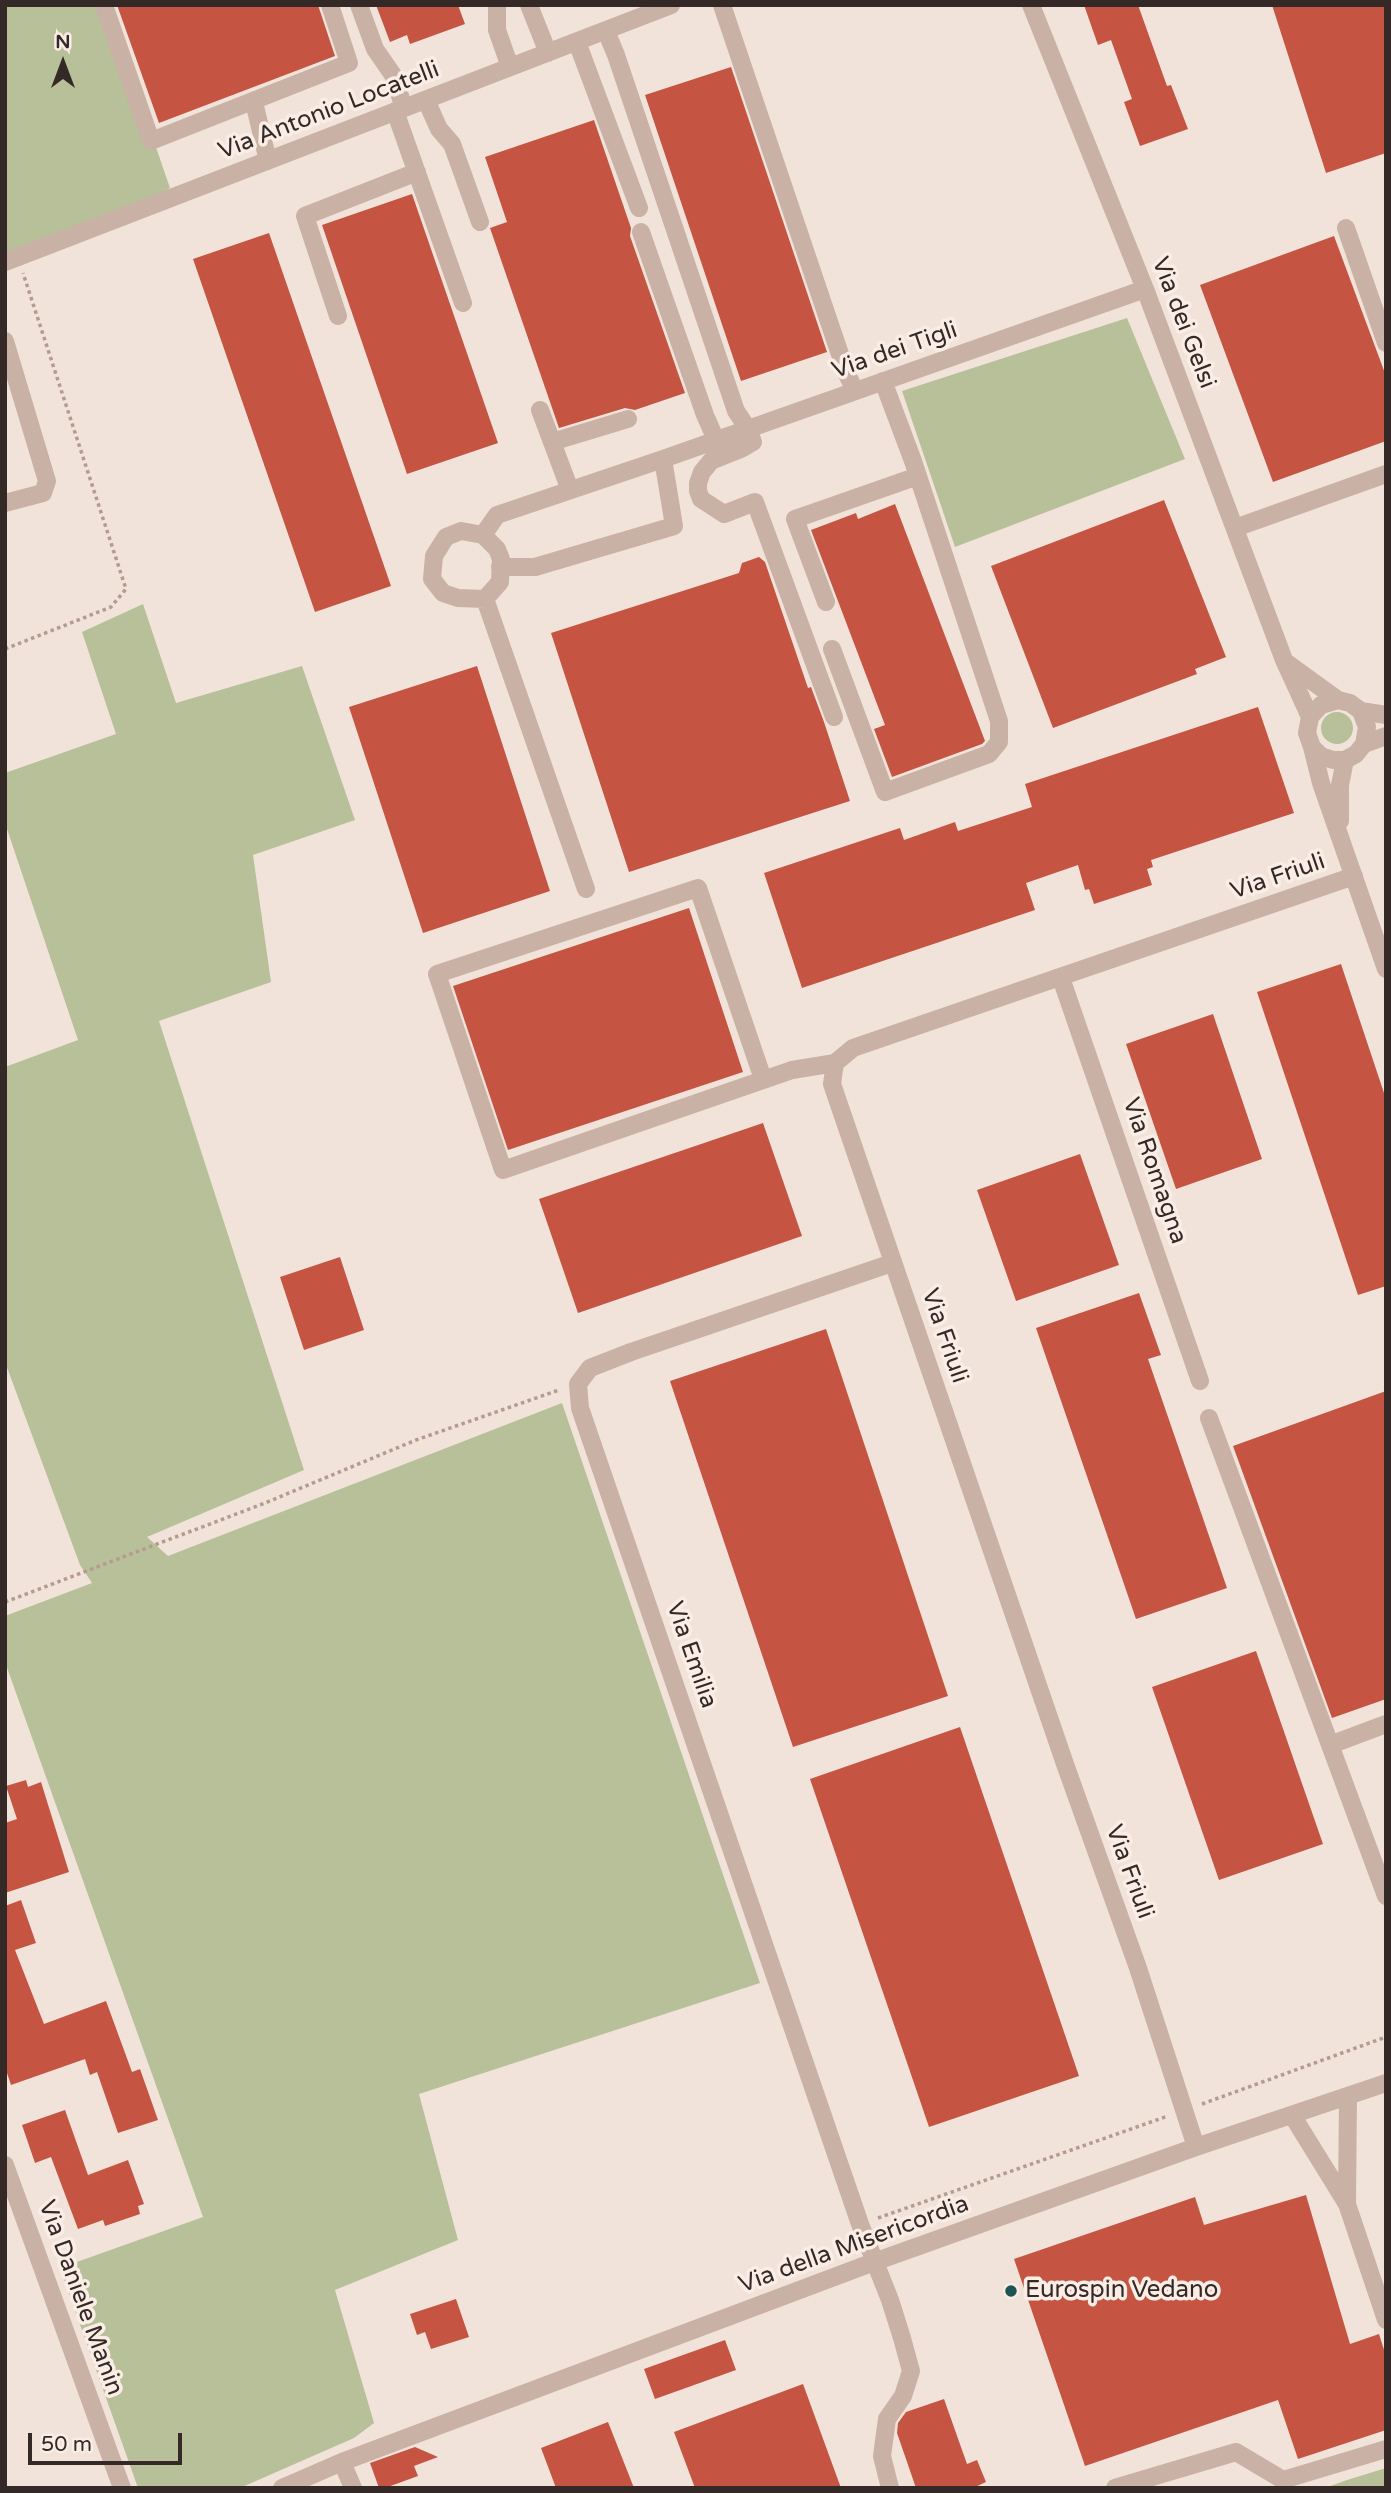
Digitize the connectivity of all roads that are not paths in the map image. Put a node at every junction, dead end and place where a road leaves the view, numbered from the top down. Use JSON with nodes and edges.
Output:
{"nodes":[{"id":1,"x":104,"y":5,"type":"edge"},
{"id":2,"x":330,"y":5,"type":"edge"},
{"id":3,"x":359,"y":5,"type":"edge"},
{"id":4,"x":497,"y":5,"type":"edge"},
{"id":5,"x":529,"y":5,"type":"edge"},
{"id":6,"x":671,"y":5,"type":"edge"},
{"id":7,"x":722,"y":5,"type":"edge"},
{"id":8,"x":1031,"y":5,"type":"edge"},
{"id":9,"x":638,"y":11,"type":"edge"},
{"id":10,"x":606,"y":31,"type":"junction"},
{"id":11,"x":577,"y":42,"type":"junction"},
{"id":12,"x":548,"y":52,"type":"junction"},
{"id":13,"x":510,"y":67,"type":"junction"},
{"id":14,"x":426,"y":100,"type":"junction"},
{"id":15,"x":254,"y":103,"type":"junction"},
{"id":16,"x":400,"y":110,"type":"junction"},
{"id":17,"x":268,"y":161,"type":"junction"},
{"id":18,"x":417,"y":172,"type":"junction"},
{"id":19,"x":639,"y":208,"type":"dead end"},
{"id":20,"x":480,"y":222,"type":"dead end"},
{"id":21,"x":1346,"y":228,"type":"dead end"},
{"id":22,"x":641,"y":232,"type":"dead end"},
{"id":23,"x":11,"y":259,"type":"edge"},
{"id":24,"x":1145,"y":289,"type":"junction"},
{"id":25,"x":463,"y":303,"type":"dead end"},
{"id":26,"x":338,"y":316,"type":"dead end"},
{"id":27,"x":5,"y":341,"type":"edge"},
{"id":28,"x":1386,"y":343,"type":"edge"},
{"id":29,"x":883,"y":381,"type":"junction"},
{"id":30,"x":855,"y":391,"type":"junction"},
{"id":31,"x":540,"y":410,"type":"dead end"},
{"id":32,"x":628,"y":419,"type":"dead end"},
{"id":33,"x":748,"y":429,"type":"junction"},
{"id":34,"x":716,"y":440,"type":"junction"},
{"id":35,"x":552,"y":442,"type":"junction"},
{"id":36,"x":663,"y":459,"type":"junction"},
{"id":37,"x":1386,"y":474,"type":"edge"},
{"id":38,"x":918,"y":476,"type":"junction"},
{"id":39,"x":570,"y":490,"type":"junction"},
{"id":40,"x":5,"y":503,"type":"edge"},
{"id":41,"x":1235,"y":528,"type":"junction"},
{"id":42,"x":483,"y":535,"type":"junction"},
{"id":43,"x":500,"y":567,"type":"junction"},
{"id":44,"x":485,"y":599,"type":"junction"},
{"id":45,"x":826,"y":602,"type":"dead end"},
{"id":46,"x":832,"y":649,"type":"dead end"},
{"id":47,"x":1284,"y":660,"type":"junction"},
{"id":48,"x":1338,"y":700,"type":"junction"},
{"id":49,"x":1361,"y":711,"type":"junction"},
{"id":50,"x":1386,"y":715,"type":"edge"},
{"id":51,"x":834,"y":717,"type":"dead end"},
{"id":52,"x":1310,"y":718,"type":"junction"},
{"id":53,"x":1386,"y":736,"type":"edge"},
{"id":54,"x":1364,"y":744,"type":"junction"},
{"id":55,"x":1312,"y":747,"type":"junction"},
{"id":56,"x":1345,"y":760,"type":"junction"},
{"id":57,"x":1339,"y":835,"type":"junction"},
{"id":58,"x":1354,"y":876,"type":"junction"},
{"id":59,"x":586,"y":889,"type":"dead end"},
{"id":60,"x":1386,"y":969,"type":"edge"},
{"id":61,"x":1061,"y":978,"type":"junction"},
{"id":62,"x":835,"y":1063,"type":"junction"},
{"id":63,"x":763,"y":1080,"type":"junction"},
{"id":64,"x":892,"y":1263,"type":"junction"},
{"id":65,"x":1200,"y":1381,"type":"dead end"},
{"id":66,"x":1209,"y":1418,"type":"dead end"},
{"id":67,"x":1386,"y":1724,"type":"edge"},
{"id":68,"x":1330,"y":1745,"type":"junction"},
{"id":69,"x":1386,"y":1896,"type":"edge"},
{"id":70,"x":1386,"y":2083,"type":"edge"},
{"id":71,"x":1348,"y":2096,"type":"junction"},
{"id":72,"x":1292,"y":2115,"type":"junction"},
{"id":73,"x":1196,"y":2147,"type":"junction"},
{"id":74,"x":5,"y":2165,"type":"edge"},
{"id":75,"x":1347,"y":2204,"type":"junction"},
{"id":76,"x":874,"y":2262,"type":"junction"},
{"id":77,"x":1386,"y":2320,"type":"edge"},
{"id":78,"x":1386,"y":2449,"type":"edge"},
{"id":79,"x":342,"y":2462,"type":"junction"},
{"id":80,"x":122,"y":2488,"type":"edge"},
{"id":81,"x":282,"y":2488,"type":"edge"},
{"id":82,"x":353,"y":2488,"type":"edge"},
{"id":83,"x":890,"y":2488,"type":"edge"},
{"id":84,"x":1115,"y":2488,"type":"edge"}],
"edges":[{"from":1,"to":15,"type":"street"},
{"from":2,"to":15,"type":"street"},
{"from":3,"to":16,"type":"street"},
{"from":4,"to":13,"type":"street"},
{"from":5,"to":12,"type":"street"},
{"from":6,"to":9,"type":"street","name":"Via Antonio Locatelli"},
{"from":7,"to":30,"type":"street"},
{"from":8,"to":24,"type":"street","name":"Via dei Gelsi"},
{"from":9,"to":10,"type":"street","name":"Via Antonio Locatelli"},
{"from":10,"to":11,"type":"street","name":"Via Antonio Locatelli"},
{"from":10,"to":33,"type":"street"},
{"from":11,"to":12,"type":"street","name":"Via Antonio Locatelli"},
{"from":11,"to":19,"type":"street"},
{"from":12,"to":13,"type":"street","name":"Via Antonio Locatelli"},
{"from":13,"to":14,"type":"street","name":"Via Antonio Locatelli"},
{"from":14,"to":16,"type":"street","name":"Via Antonio Locatelli"},
{"from":14,"to":20,"type":"street"},
{"from":15,"to":17,"type":"street"},
{"from":16,"to":17,"type":"street","name":"Via Antonio Locatelli"},
{"from":16,"to":18,"type":"street"},
{"from":17,"to":23,"type":"street","name":"Via Antonio Locatelli"},
{"from":18,"to":25,"type":"street"},
{"from":18,"to":26,"type":"street"},
{"from":21,"to":28,"type":"street"},
{"from":22,"to":34,"type":"street"},
{"from":24,"to":29,"type":"street","name":"Via dei Tigli"},
{"from":24,"to":41,"type":"street","name":"Via dei Gelsi"},
{"from":27,"to":40,"type":"street"},
{"from":29,"to":30,"type":"street","name":"Via dei Tigli"},
{"from":29,"to":38,"type":"street"},
{"from":30,"to":33,"type":"street","name":"Via dei Tigli"},
{"from":31,"to":35,"type":"street"},
{"from":32,"to":35,"type":"street"},
{"from":33,"to":34,"type":"street","name":"Via dei Tigli"},
{"from":33,"to":51,"type":"street"},
{"from":34,"to":36,"type":"street","name":"Via dei Tigli"},
{"from":35,"to":39,"type":"street"},
{"from":36,"to":39,"type":"street","name":"Via dei Tigli"},
{"from":36,"to":43,"type":"street"},
{"from":37,"to":41,"type":"street"},
{"from":38,"to":45,"type":"street"},
{"from":38,"to":46,"type":"street"},
{"from":39,"to":42,"type":"street","name":"Via dei Tigli"},
{"from":41,"to":47,"type":"street","name":"Via dei Gelsi"},
{"from":42,"to":43,"type":"street"},
{"from":42,"to":44,"type":"street"},
{"from":43,"to":44,"type":"street"},
{"from":44,"to":59,"type":"street"},
{"from":47,"to":48,"type":"street"},
{"from":47,"to":52,"type":"street","name":"Via dei Gelsi"},
{"from":48,"to":49,"type":"street"},
{"from":48,"to":52,"type":"street"},
{"from":49,"to":50,"type":"street"},
{"from":49,"to":54,"type":"street"},
{"from":52,"to":55,"type":"street"},
{"from":53,"to":54,"type":"street"},
{"from":54,"to":56,"type":"street"},
{"from":55,"to":56,"type":"street"},
{"from":55,"to":57,"type":"street"},
{"from":56,"to":57,"type":"street"},
{"from":57,"to":58,"type":"street"},
{"from":58,"to":60,"type":"street"},
{"from":58,"to":61,"type":"street","name":"Via Friuli"},
{"from":61,"to":62,"type":"street","name":"Via Friuli"},
{"from":61,"to":65,"type":"street","name":"Via Romagna"},
{"from":62,"to":63,"type":"street"},
{"from":62,"to":64,"type":"street","name":"Via Friuli"},
{"from":63,"to":63,"type":"street"},
{"from":64,"to":73,"type":"street","name":"Via Friuli"},
{"from":64,"to":76,"type":"street","name":"Via Emilia"},
{"from":66,"to":68,"type":"street"},
{"from":67,"to":68,"type":"street"},
{"from":68,"to":69,"type":"street"},
{"from":70,"to":71,"type":"street","name":"Via della Misericordia"},
{"from":71,"to":72,"type":"street","name":"Via della Misericordia"},
{"from":71,"to":75,"type":"street"},
{"from":72,"to":73,"type":"street","name":"Via della Misericordia"},
{"from":72,"to":75,"type":"street"},
{"from":73,"to":76,"type":"street","name":"Via della Misericordia"},
{"from":74,"to":80,"type":"street","name":"Via Daniele Manin"},
{"from":75,"to":77,"type":"street"},
{"from":76,"to":79,"type":"street","name":"Via della Misericordia"},
{"from":76,"to":83,"type":"street","name":"Via Emilia"},
{"from":78,"to":84,"type":"street"},
{"from":79,"to":81,"type":"street","name":"Via della Misericordia"},
{"from":79,"to":82,"type":"street"}]}
